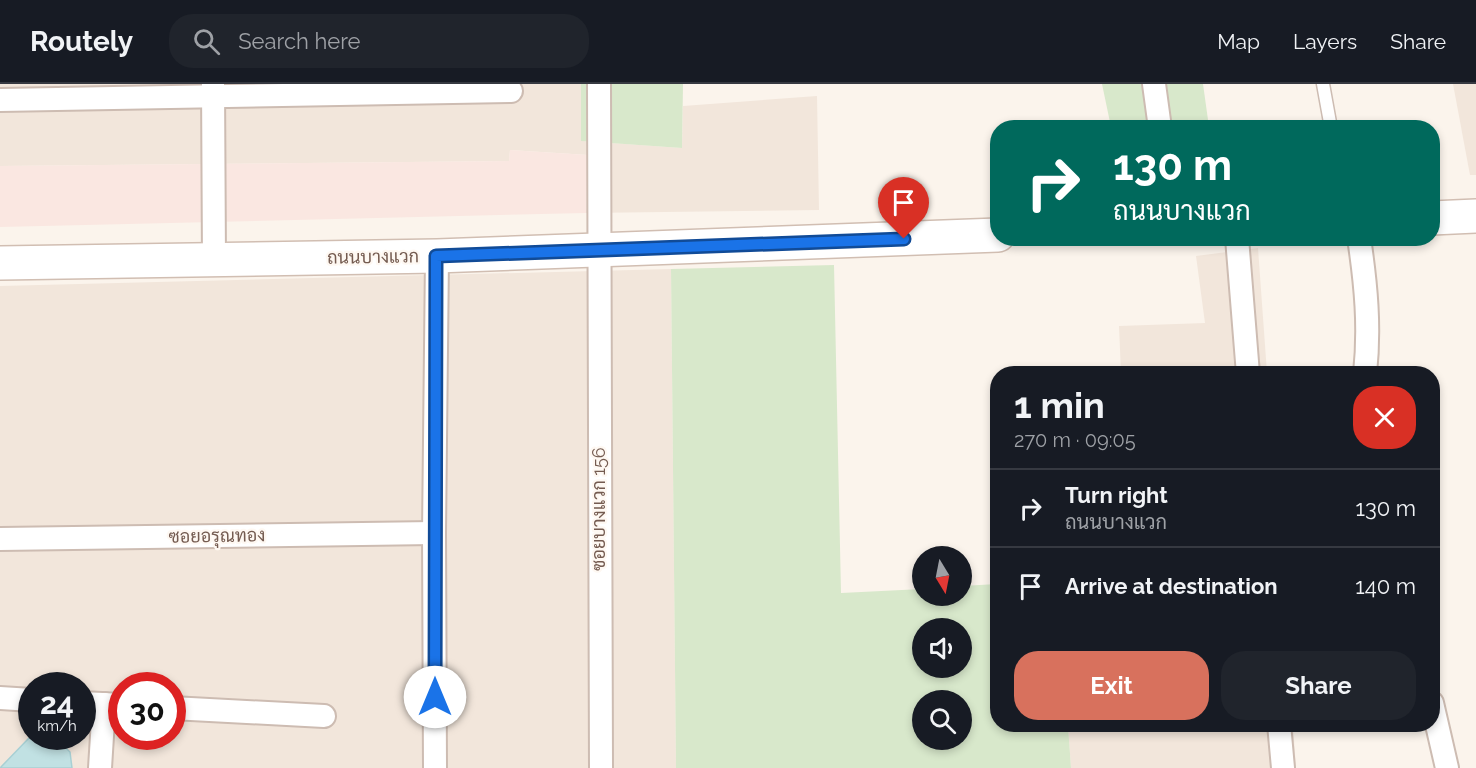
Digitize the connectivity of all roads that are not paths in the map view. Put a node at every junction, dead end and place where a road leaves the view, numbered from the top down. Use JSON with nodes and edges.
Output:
{"nodes":[{"id":1,"x":599,"y":84,"type":"edge"},
{"id":2,"x":1154,"y":84,"type":"edge"},
{"id":3,"x":1323,"y":84,"type":"edge"},
{"id":4,"x":213,"y":90,"type":"edge"},
{"id":5,"x":511,"y":91,"type":"dead end"},
{"id":6,"x":0,"y":100,"type":"edge"},
{"id":7,"x":1159,"y":120,"type":"edge"},
{"id":8,"x":1330,"y":120,"type":"edge"},
{"id":9,"x":1476,"y":216,"type":"edge"},
{"id":10,"x":1440,"y":218,"type":"edge"},
{"id":11,"x":990,"y":235,"type":"edge"},
{"id":12,"x":1238,"y":246,"type":"edge"},
{"id":13,"x":1360,"y":246,"type":"edge"},
{"id":14,"x":598,"y":250,"type":"junction"},
{"id":15,"x":436,"y":256,"type":"junction"},
{"id":16,"x":214,"y":259,"type":"junction"},
{"id":17,"x":0,"y":263,"type":"edge"},
{"id":18,"x":1247,"y":366,"type":"edge"},
{"id":19,"x":1366,"y":366,"type":"edge"},
{"id":20,"x":434,"y":533,"type":"junction"},
{"id":21,"x":0,"y":539,"type":"edge"},
{"id":22,"x":0,"y":698,"type":"edge"},
{"id":23,"x":18,"y":699,"type":"edge"},
{"id":24,"x":103,"y":704,"type":"edge"},
{"id":25,"x":186,"y":709,"type":"edge"},
{"id":26,"x":324,"y":716,"type":"dead end"},
{"id":27,"x":1280,"y":732,"type":"edge"},
{"id":28,"x":1439,"y":732,"type":"edge"},
{"id":29,"x":100,"y":768,"type":"edge"},
{"id":30,"x":435,"y":768,"type":"edge"},
{"id":31,"x":601,"y":768,"type":"edge"},
{"id":32,"x":1283,"y":768,"type":"edge"},
{"id":33,"x":1448,"y":768,"type":"edge"}],
"edges":[{"from":1,"to":14,"type":"street","name":"ซอยบางแวก 156"},
{"from":2,"to":7,"type":"street"},
{"from":3,"to":8,"type":"lane"},
{"from":4,"to":5,"type":"street"},
{"from":4,"to":6,"type":"street"},
{"from":4,"to":16,"type":"street"},
{"from":9,"to":10,"type":"main road"},
{"from":11,"to":14,"type":"main road","name":"ถนนบางแวก"},
{"from":12,"to":18,"type":"street"},
{"from":13,"to":19,"type":"street"},
{"from":14,"to":15,"type":"main road","name":"ถนนบางแวก"},
{"from":14,"to":31,"type":"street","name":"ซอยบางแวก 156"},
{"from":15,"to":16,"type":"main road","name":"ถนนบางแวก"},
{"from":15,"to":20,"type":"street"},
{"from":16,"to":17,"type":"main road","name":"ถนนบางแวก"},
{"from":20,"to":21,"type":"street","name":"ซอยอรุณทอง"},
{"from":20,"to":30,"type":"street"},
{"from":22,"to":23,"type":"street"},
{"from":24,"to":29,"type":"street"},
{"from":25,"to":26,"type":"street"},
{"from":27,"to":32,"type":"street"},
{"from":28,"to":33,"type":"street"}]}
